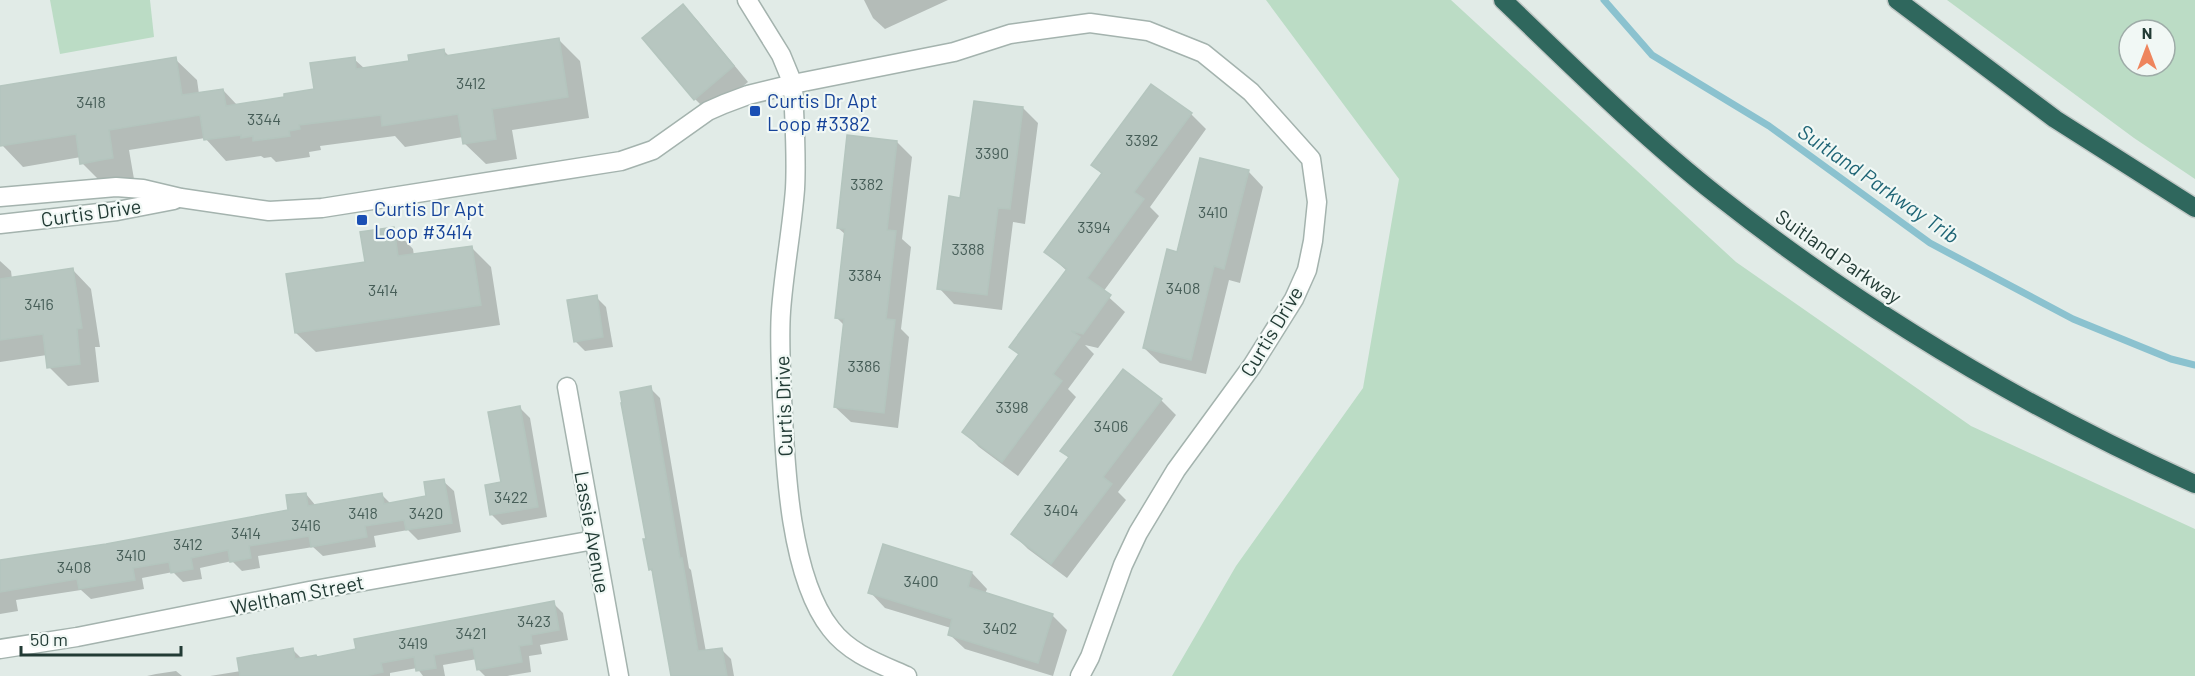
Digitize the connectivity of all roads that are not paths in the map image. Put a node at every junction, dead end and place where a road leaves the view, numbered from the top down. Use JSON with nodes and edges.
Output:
{"nodes":[{"id":1,"x":747,"y":0,"type":"edge"},
{"id":2,"x":1503,"y":0,"type":"edge"},
{"id":3,"x":1897,"y":0,"type":"edge"},
{"id":4,"x":793,"y":84,"type":"junction"},
{"id":5,"x":0,"y":197,"type":"edge"},
{"id":6,"x":182,"y":198,"type":"junction"},
{"id":7,"x":2195,"y":208,"type":"edge"},
{"id":8,"x":0,"y":224,"type":"edge"},
{"id":9,"x":567,"y":387,"type":"dead end"},
{"id":10,"x":2195,"y":484,"type":"edge"},
{"id":11,"x":594,"y":540,"type":"junction"},
{"id":12,"x":0,"y":650,"type":"edge"},
{"id":13,"x":619,"y":676,"type":"edge"},
{"id":14,"x":907,"y":676,"type":"edge"},
{"id":15,"x":1080,"y":676,"type":"edge"}],
"edges":[{"from":1,"to":4,"type":"street","name":"Curtis Drive"},
{"from":2,"to":10,"type":"highway","name":"Suitland Parkway"},
{"from":3,"to":7,"type":"highway"},
{"from":4,"to":6,"type":"street","name":"Curtis Drive"},
{"from":4,"to":14,"type":"street","name":"Curtis Drive"},
{"from":4,"to":15,"type":"street","name":"Curtis Drive"},
{"from":5,"to":6,"type":"street","name":"Curtis Drive"},
{"from":6,"to":8,"type":"street","name":"Curtis Drive"},
{"from":9,"to":11,"type":"street","name":"Lassie Avenue"},
{"from":11,"to":12,"type":"street","name":"Weltham Street"},
{"from":11,"to":13,"type":"street","name":"Lassie Avenue"}]}
